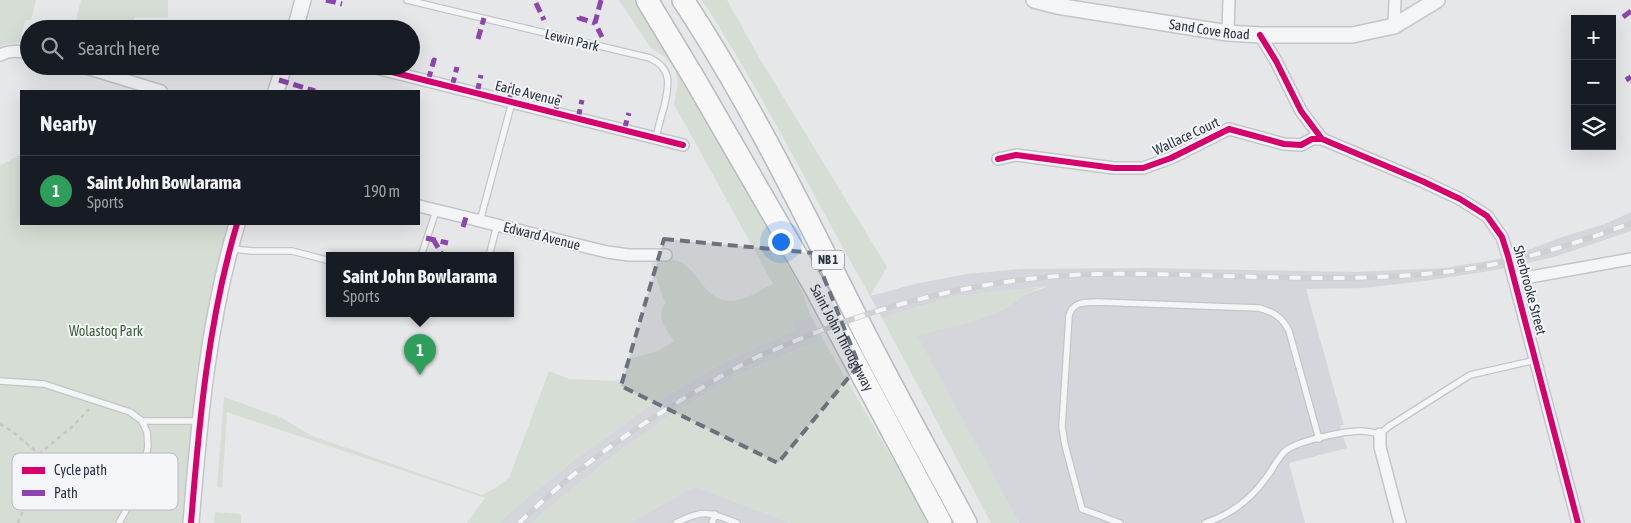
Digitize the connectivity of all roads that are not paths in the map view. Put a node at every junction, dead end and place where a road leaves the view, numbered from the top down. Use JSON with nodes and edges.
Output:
{"nodes":[{"id":1,"x":304,"y":0,"type":"edge"},
{"id":2,"x":407,"y":0,"type":"edge"},
{"id":3,"x":647,"y":0,"type":"edge"},
{"id":4,"x":683,"y":0,"type":"edge"},
{"id":5,"x":1034,"y":0,"type":"edge"},
{"id":6,"x":1229,"y":0,"type":"edge"},
{"id":7,"x":1394,"y":0,"type":"edge"},
{"id":8,"x":1437,"y":0,"type":"edge"},
{"id":9,"x":1057,"y":3,"type":"edge"},
{"id":10,"x":298,"y":20,"type":"edge"},
{"id":11,"x":1394,"y":26,"type":"junction"},
{"id":12,"x":1228,"y":33,"type":"junction"},
{"id":13,"x":1260,"y":35,"type":"junction"},
{"id":14,"x":20,"y":51,"type":"edge"},
{"id":15,"x":1,"y":54,"type":"edge"},
{"id":16,"x":109,"y":75,"type":"edge"},
{"id":17,"x":281,"y":75,"type":"edge"},
{"id":18,"x":404,"y":75,"type":"edge"},
{"id":19,"x":158,"y":90,"type":"edge"},
{"id":20,"x":276,"y":90,"type":"edge"},
{"id":21,"x":512,"y":102,"type":"junction"},
{"id":22,"x":656,"y":138,"type":"junction"},
{"id":23,"x":1322,"y":139,"type":"junction"},
{"id":24,"x":683,"y":145,"type":"dead end"},
{"id":25,"x":998,"y":159,"type":"dead end"},
{"id":26,"x":420,"y":206,"type":"edge"},
{"id":27,"x":436,"y":210,"type":"junction"},
{"id":28,"x":480,"y":221,"type":"junction"},
{"id":29,"x":237,"y":225,"type":"edge"},
{"id":30,"x":496,"y":225,"type":"junction"},
{"id":31,"x":230,"y":249,"type":"junction"},
{"id":32,"x":422,"y":252,"type":"edge"},
{"id":33,"x":490,"y":252,"type":"edge"},
{"id":34,"x":666,"y":255,"type":"dead end"},
{"id":35,"x":1631,"y":259,"type":"edge"},
{"id":36,"x":326,"y":260,"type":"edge"},
{"id":37,"x":1514,"y":280,"type":"junction"},
{"id":38,"x":1536,"y":360,"type":"junction"},
{"id":39,"x":0,"y":381,"type":"edge"},
{"id":40,"x":865,"y":382,"type":"junction"},
{"id":41,"x":142,"y":421,"type":"junction"},
{"id":42,"x":200,"y":421,"type":"junction"},
{"id":43,"x":1380,"y":434,"type":"junction"},
{"id":44,"x":1319,"y":438,"type":"junction"},
{"id":45,"x":147,"y":453,"type":"edge"},
{"id":46,"x":126,"y":510,"type":"edge"},
{"id":47,"x":715,"y":514,"type":"junction"},
{"id":48,"x":119,"y":523,"type":"edge"},
{"id":49,"x":191,"y":523,"type":"edge"},
{"id":50,"x":676,"y":523,"type":"edge"},
{"id":51,"x":712,"y":523,"type":"edge"},
{"id":52,"x":736,"y":523,"type":"edge"},
{"id":53,"x":927,"y":523,"type":"edge"},
{"id":54,"x":942,"y":523,"type":"edge"},
{"id":55,"x":966,"y":523,"type":"edge"},
{"id":56,"x":1120,"y":523,"type":"edge"},
{"id":57,"x":1205,"y":523,"type":"edge"},
{"id":58,"x":1400,"y":523,"type":"edge"},
{"id":59,"x":1578,"y":523,"type":"edge"}],
"edges":[{"from":1,"to":10,"type":"street"},
{"from":2,"to":22,"type":"lane","name":"Lewin Park"},
{"from":3,"to":40,"type":"highway","name":"Saint John Throughway","number":"NB 1"},
{"from":4,"to":55,"type":"highway","name":"Saint John Throughway","number":"NB 1"},
{"from":5,"to":9,"type":"street","name":"Sand Cove Road"},
{"from":6,"to":12,"type":"street"},
{"from":7,"to":11,"type":"street"},
{"from":8,"to":11,"type":"street","name":"Sand Cove Road"},
{"from":9,"to":12,"type":"street","name":"Sand Cove Road"},
{"from":11,"to":13,"type":"street","name":"Sand Cove Road"},
{"from":12,"to":13,"type":"street","name":"Sand Cove Road"},
{"from":13,"to":23,"type":"street","name":"Sherbrooke Street"},
{"from":14,"to":15,"type":"street"},
{"from":16,"to":19,"type":"street"},
{"from":17,"to":20,"type":"street"},
{"from":18,"to":21,"type":"street","name":"Earle Avenue"},
{"from":21,"to":22,"type":"street","name":"Earle Avenue"},
{"from":21,"to":28,"type":"lane"},
{"from":22,"to":24,"type":"street","name":"Earle Avenue"},
{"from":23,"to":25,"type":"street","name":"Wallace Court"},
{"from":23,"to":37,"type":"street","name":"Sherbrooke Street"},
{"from":26,"to":27,"type":"street","name":"Edward Avenue"},
{"from":27,"to":28,"type":"street","name":"Edward Avenue"},
{"from":27,"to":32,"type":"lane"},
{"from":28,"to":30,"type":"street","name":"Edward Avenue"},
{"from":29,"to":31,"type":"street"},
{"from":30,"to":33,"type":"lane"},
{"from":30,"to":34,"type":"street","name":"Edward Avenue"},
{"from":31,"to":36,"type":"lane"},
{"from":31,"to":42,"type":"street"},
{"from":35,"to":37,"type":"street"},
{"from":37,"to":38,"type":"street","name":"Sherbrooke Street"},
{"from":38,"to":43,"type":"lane"},
{"from":38,"to":59,"type":"street","name":"Sherbrooke Street"},
{"from":39,"to":41,"type":"lane"},
{"from":40,"to":53,"type":"highway"},
{"from":40,"to":54,"type":"highway","name":"Saint John Throughway","number":"NB 1"},
{"from":41,"to":42,"type":"lane"},
{"from":41,"to":45,"type":"lane"},
{"from":42,"to":49,"type":"street"},
{"from":43,"to":44,"type":"lane"},
{"from":43,"to":58,"type":"street"},
{"from":44,"to":56,"type":"lane"},
{"from":44,"to":57,"type":"lane"},
{"from":46,"to":48,"type":"lane"},
{"from":47,"to":50,"type":"lane"},
{"from":47,"to":51,"type":"lane"},
{"from":47,"to":52,"type":"lane"}]}
